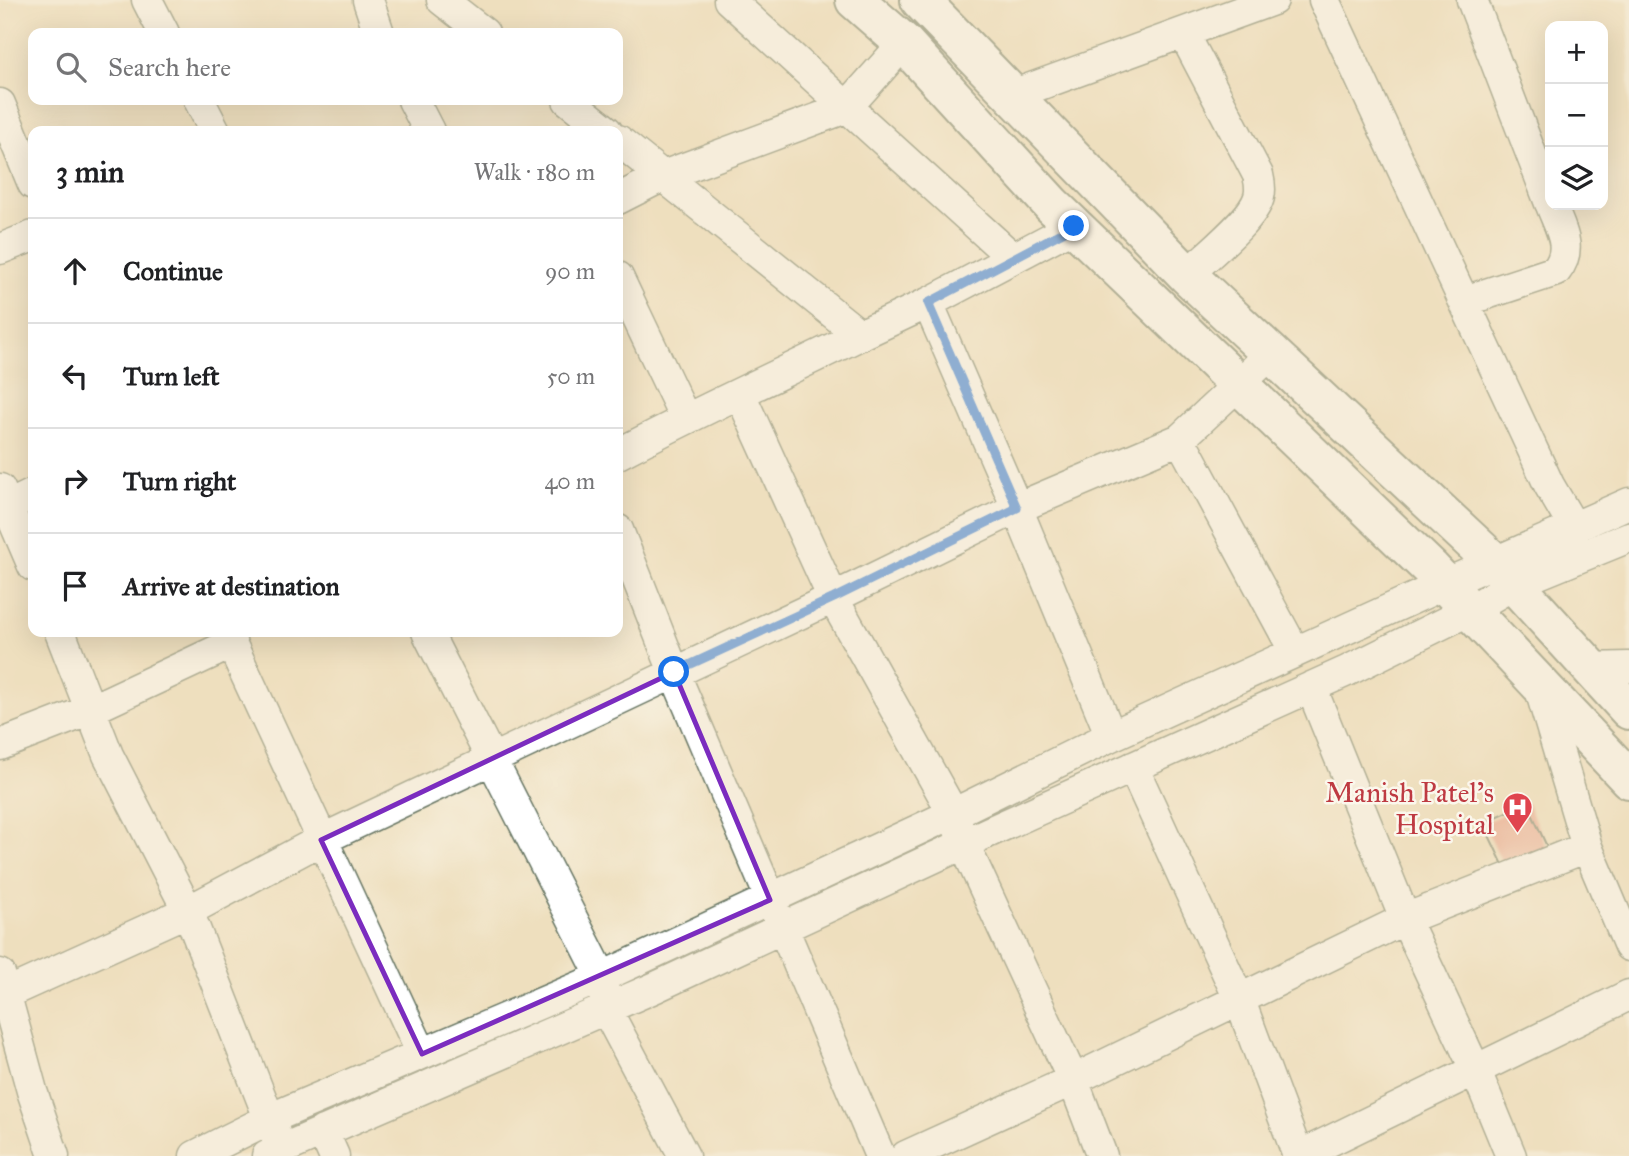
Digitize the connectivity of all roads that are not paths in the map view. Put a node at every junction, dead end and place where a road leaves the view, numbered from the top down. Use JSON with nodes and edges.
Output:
{"nodes":[{"id":1,"x":147,"y":0,"type":"edge"},
{"id":2,"x":368,"y":0,"type":"edge"},
{"id":3,"x":442,"y":0,"type":"edge"},
{"id":4,"x":729,"y":0,"type":"edge"},
{"id":5,"x":855,"y":0,"type":"edge"},
{"id":6,"x":920,"y":0,"type":"edge"},
{"id":7,"x":1273,"y":0,"type":"edge"},
{"id":8,"x":1324,"y":0,"type":"edge"},
{"id":9,"x":1472,"y":0,"type":"edge"},
{"id":10,"x":161,"y":28,"type":"edge"},
{"id":11,"x":377,"y":28,"type":"edge"},
{"id":12,"x":478,"y":28,"type":"edge"},
{"id":13,"x":1184,"y":34,"type":"junction"},
{"id":14,"x":904,"y":43,"type":"junction"},
{"id":15,"x":1012,"y":95,"type":"junction"},
{"id":16,"x":0,"y":104,"type":"edge"},
{"id":17,"x":202,"y":105,"type":"edge"},
{"id":18,"x":416,"y":105,"type":"edge"},
{"id":19,"x":574,"y":105,"type":"edge"},
{"id":20,"x":846,"y":108,"type":"junction"},
{"id":21,"x":212,"y":126,"type":"edge"},
{"id":22,"x":426,"y":126,"type":"edge"},
{"id":23,"x":601,"y":126,"type":"edge"},
{"id":24,"x":623,"y":144,"type":"edge"},
{"id":25,"x":28,"y":172,"type":"edge"},
{"id":26,"x":663,"y":176,"type":"junction"},
{"id":27,"x":1545,"y":189,"type":"edge"},
{"id":28,"x":623,"y":196,"type":"edge"},
{"id":29,"x":1553,"y":210,"type":"edge"},
{"id":30,"x":1074,"y":226,"type":"junction"},
{"id":31,"x":28,"y":238,"type":"edge"},
{"id":32,"x":0,"y":249,"type":"edge"},
{"id":33,"x":1013,"y":258,"type":"junction"},
{"id":34,"x":1187,"y":275,"type":"junction"},
{"id":35,"x":623,"y":288,"type":"edge"},
{"id":36,"x":1465,"y":301,"type":"junction"},
{"id":37,"x":928,"y":303,"type":"junction"},
{"id":38,"x":860,"y":335,"type":"junction"},
{"id":39,"x":1272,"y":353,"type":"junction"},
{"id":40,"x":1238,"y":384,"type":"junction"},
{"id":41,"x":740,"y":394,"type":"junction"},
{"id":42,"x":685,"y":418,"type":"junction"},
{"id":43,"x":1180,"y":439,"type":"junction"},
{"id":44,"x":623,"y":451,"type":"edge"},
{"id":45,"x":10,"y":500,"type":"edge"},
{"id":46,"x":1629,"y":503,"type":"edge"},
{"id":47,"x":1017,"y":508,"type":"junction"},
{"id":48,"x":1573,"y":527,"type":"junction"},
{"id":49,"x":1629,"y":537,"type":"edge"},
{"id":50,"x":623,"y":543,"type":"edge"},
{"id":51,"x":28,"y":552,"type":"edge"},
{"id":52,"x":1504,"y":573,"type":"junction"},
{"id":53,"x":1457,"y":597,"type":"junction"},
{"id":54,"x":834,"y":598,"type":"junction"},
{"id":55,"x":62,"y":637,"type":"edge"},
{"id":56,"x":429,"y":637,"type":"edge"},
{"id":57,"x":228,"y":638,"type":"edge"},
{"id":58,"x":1295,"y":652,"type":"junction"},
{"id":59,"x":1629,"y":667,"type":"edge"},
{"id":60,"x":1590,"y":668,"type":"junction"},
{"id":61,"x":674,"y":672,"type":"junction"},
{"id":62,"x":1538,"y":682,"type":"junction"},
{"id":63,"x":1311,"y":687,"type":"junction"},
{"id":64,"x":1629,"y":709,"type":"edge"},
{"id":65,"x":90,"y":710,"type":"junction"},
{"id":66,"x":1111,"y":736,"type":"junction"},
{"id":67,"x":0,"y":745,"type":"edge"},
{"id":68,"x":492,"y":761,"type":"junction"},
{"id":69,"x":1133,"y":767,"type":"junction"},
{"id":70,"x":1629,"y":779,"type":"edge"},
{"id":71,"x":953,"y":813,"type":"junction"},
{"id":72,"x":321,"y":840,"type":"junction"},
{"id":73,"x":964,"y":844,"type":"junction"},
{"id":74,"x":1587,"y":847,"type":"junction"},
{"id":75,"x":770,"y":901,"type":"junction"},
{"id":76,"x":188,"y":911,"type":"junction"},
{"id":77,"x":1405,"y":919,"type":"junction"},
{"id":78,"x":783,"y":929,"type":"junction"},
{"id":79,"x":1629,"y":946,"type":"edge"},
{"id":80,"x":602,"y":977,"type":"junction"},
{"id":81,"x":3,"y":983,"type":"edge"},
{"id":82,"x":1629,"y":995,"type":"edge"},
{"id":83,"x":1240,"y":1001,"type":"junction"},
{"id":84,"x":606,"y":1009,"type":"junction"},
{"id":85,"x":422,"y":1054,"type":"junction"},
{"id":86,"x":1476,"y":1071,"type":"junction"},
{"id":87,"x":1073,"y":1080,"type":"junction"},
{"id":88,"x":269,"y":1119,"type":"junction"},
{"id":89,"x":329,"y":1144,"type":"edge"},
{"id":90,"x":274,"y":1153,"type":"edge"},
{"id":91,"x":54,"y":1156,"type":"edge"},
{"id":92,"x":195,"y":1156,"type":"edge"},
{"id":93,"x":684,"y":1156,"type":"edge"},
{"id":94,"x":880,"y":1156,"type":"edge"},
{"id":95,"x":906,"y":1156,"type":"edge"},
{"id":96,"x":1102,"y":1156,"type":"edge"},
{"id":97,"x":1298,"y":1156,"type":"edge"},
{"id":98,"x":1511,"y":1156,"type":"edge"}],
"edges":[{"from":1,"to":10,"type":"street"},
{"from":2,"to":11,"type":"street"},
{"from":3,"to":12,"type":"street"},
{"from":4,"to":20,"type":"street"},
{"from":5,"to":14,"type":"main road"},
{"from":6,"to":15,"type":"main road"},
{"from":7,"to":13,"type":"street"},
{"from":8,"to":36,"type":"street"},
{"from":9,"to":27,"type":"street"},
{"from":13,"to":15,"type":"street"},
{"from":13,"to":34,"type":"street"},
{"from":14,"to":20,"type":"street"},
{"from":14,"to":30,"type":"main road"},
{"from":15,"to":34,"type":"main road"},
{"from":16,"to":25,"type":"street"},
{"from":17,"to":21,"type":"street"},
{"from":18,"to":22,"type":"street"},
{"from":19,"to":23,"type":"street"},
{"from":20,"to":26,"type":"street"},
{"from":20,"to":33,"type":"street"},
{"from":24,"to":26,"type":"street"},
{"from":26,"to":28,"type":"street"},
{"from":26,"to":38,"type":"street"},
{"from":29,"to":36,"type":"street"},
{"from":30,"to":33,"type":"street"},
{"from":30,"to":40,"type":"main road"},
{"from":31,"to":32,"type":"street"},
{"from":33,"to":37,"type":"street"},
{"from":34,"to":39,"type":"main road"},
{"from":35,"to":42,"type":"street"},
{"from":36,"to":48,"type":"street"},
{"from":37,"to":38,"type":"street"},
{"from":37,"to":47,"type":"street"},
{"from":38,"to":41,"type":"street"},
{"from":39,"to":40,"type":"street"},
{"from":39,"to":52,"type":"main road"},
{"from":40,"to":43,"type":"street"},
{"from":40,"to":53,"type":"main road"},
{"from":41,"to":42,"type":"street"},
{"from":41,"to":54,"type":"street"},
{"from":42,"to":44,"type":"street"},
{"from":43,"to":47,"type":"street"},
{"from":43,"to":58,"type":"street"},
{"from":45,"to":51,"type":"street"},
{"from":46,"to":48,"type":"street"},
{"from":47,"to":54,"type":"street"},
{"from":47,"to":66,"type":"street"},
{"from":48,"to":52,"type":"street"},
{"from":49,"to":52,"type":"street"},
{"from":50,"to":61,"type":"street"},
{"from":52,"to":53,"type":"street"},
{"from":52,"to":60,"type":"main road"},
{"from":53,"to":58,"type":"street"},
{"from":53,"to":62,"type":"main road"},
{"from":53,"to":63,"type":"street"},
{"from":54,"to":61,"type":"street"},
{"from":54,"to":71,"type":"street"},
{"from":55,"to":65,"type":"street"},
{"from":56,"to":68,"type":"street"},
{"from":57,"to":65,"type":"street"},
{"from":57,"to":72,"type":"street"},
{"from":58,"to":66,"type":"street"},
{"from":59,"to":60,"type":"street"},
{"from":60,"to":64,"type":"main road"},
{"from":61,"to":68,"type":"street"},
{"from":61,"to":75,"type":"street"},
{"from":62,"to":70,"type":"main road"},
{"from":62,"to":74,"type":"street"},
{"from":63,"to":69,"type":"street"},
{"from":63,"to":77,"type":"street"},
{"from":65,"to":67,"type":"street"},
{"from":65,"to":76,"type":"street"},
{"from":66,"to":71,"type":"street"},
{"from":68,"to":72,"type":"street"},
{"from":68,"to":80,"type":"street"},
{"from":69,"to":73,"type":"street"},
{"from":69,"to":83,"type":"street"},
{"from":71,"to":73,"type":"street"},
{"from":71,"to":75,"type":"street"},
{"from":72,"to":76,"type":"street"},
{"from":72,"to":85,"type":"street"},
{"from":73,"to":78,"type":"street"},
{"from":73,"to":87,"type":"street"},
{"from":74,"to":77,"type":"street"},
{"from":74,"to":79,"type":"street"},
{"from":75,"to":78,"type":"street"},
{"from":75,"to":80,"type":"street"},
{"from":76,"to":81,"type":"street"},
{"from":76,"to":88,"type":"street"},
{"from":77,"to":83,"type":"street"},
{"from":77,"to":86,"type":"street"},
{"from":78,"to":84,"type":"street"},
{"from":78,"to":94,"type":"street"},
{"from":80,"to":84,"type":"street"},
{"from":80,"to":85,"type":"street"},
{"from":81,"to":91,"type":"street"},
{"from":82,"to":86,"type":"street"},
{"from":83,"to":87,"type":"street"},
{"from":83,"to":97,"type":"street"},
{"from":84,"to":89,"type":"street"},
{"from":84,"to":93,"type":"street"},
{"from":85,"to":88,"type":"street"},
{"from":86,"to":97,"type":"street"},
{"from":86,"to":98,"type":"street"},
{"from":87,"to":95,"type":"street"},
{"from":87,"to":96,"type":"street"},
{"from":88,"to":90,"type":"street"},
{"from":88,"to":92,"type":"street"},
{"from":89,"to":90,"type":"street"}]}
